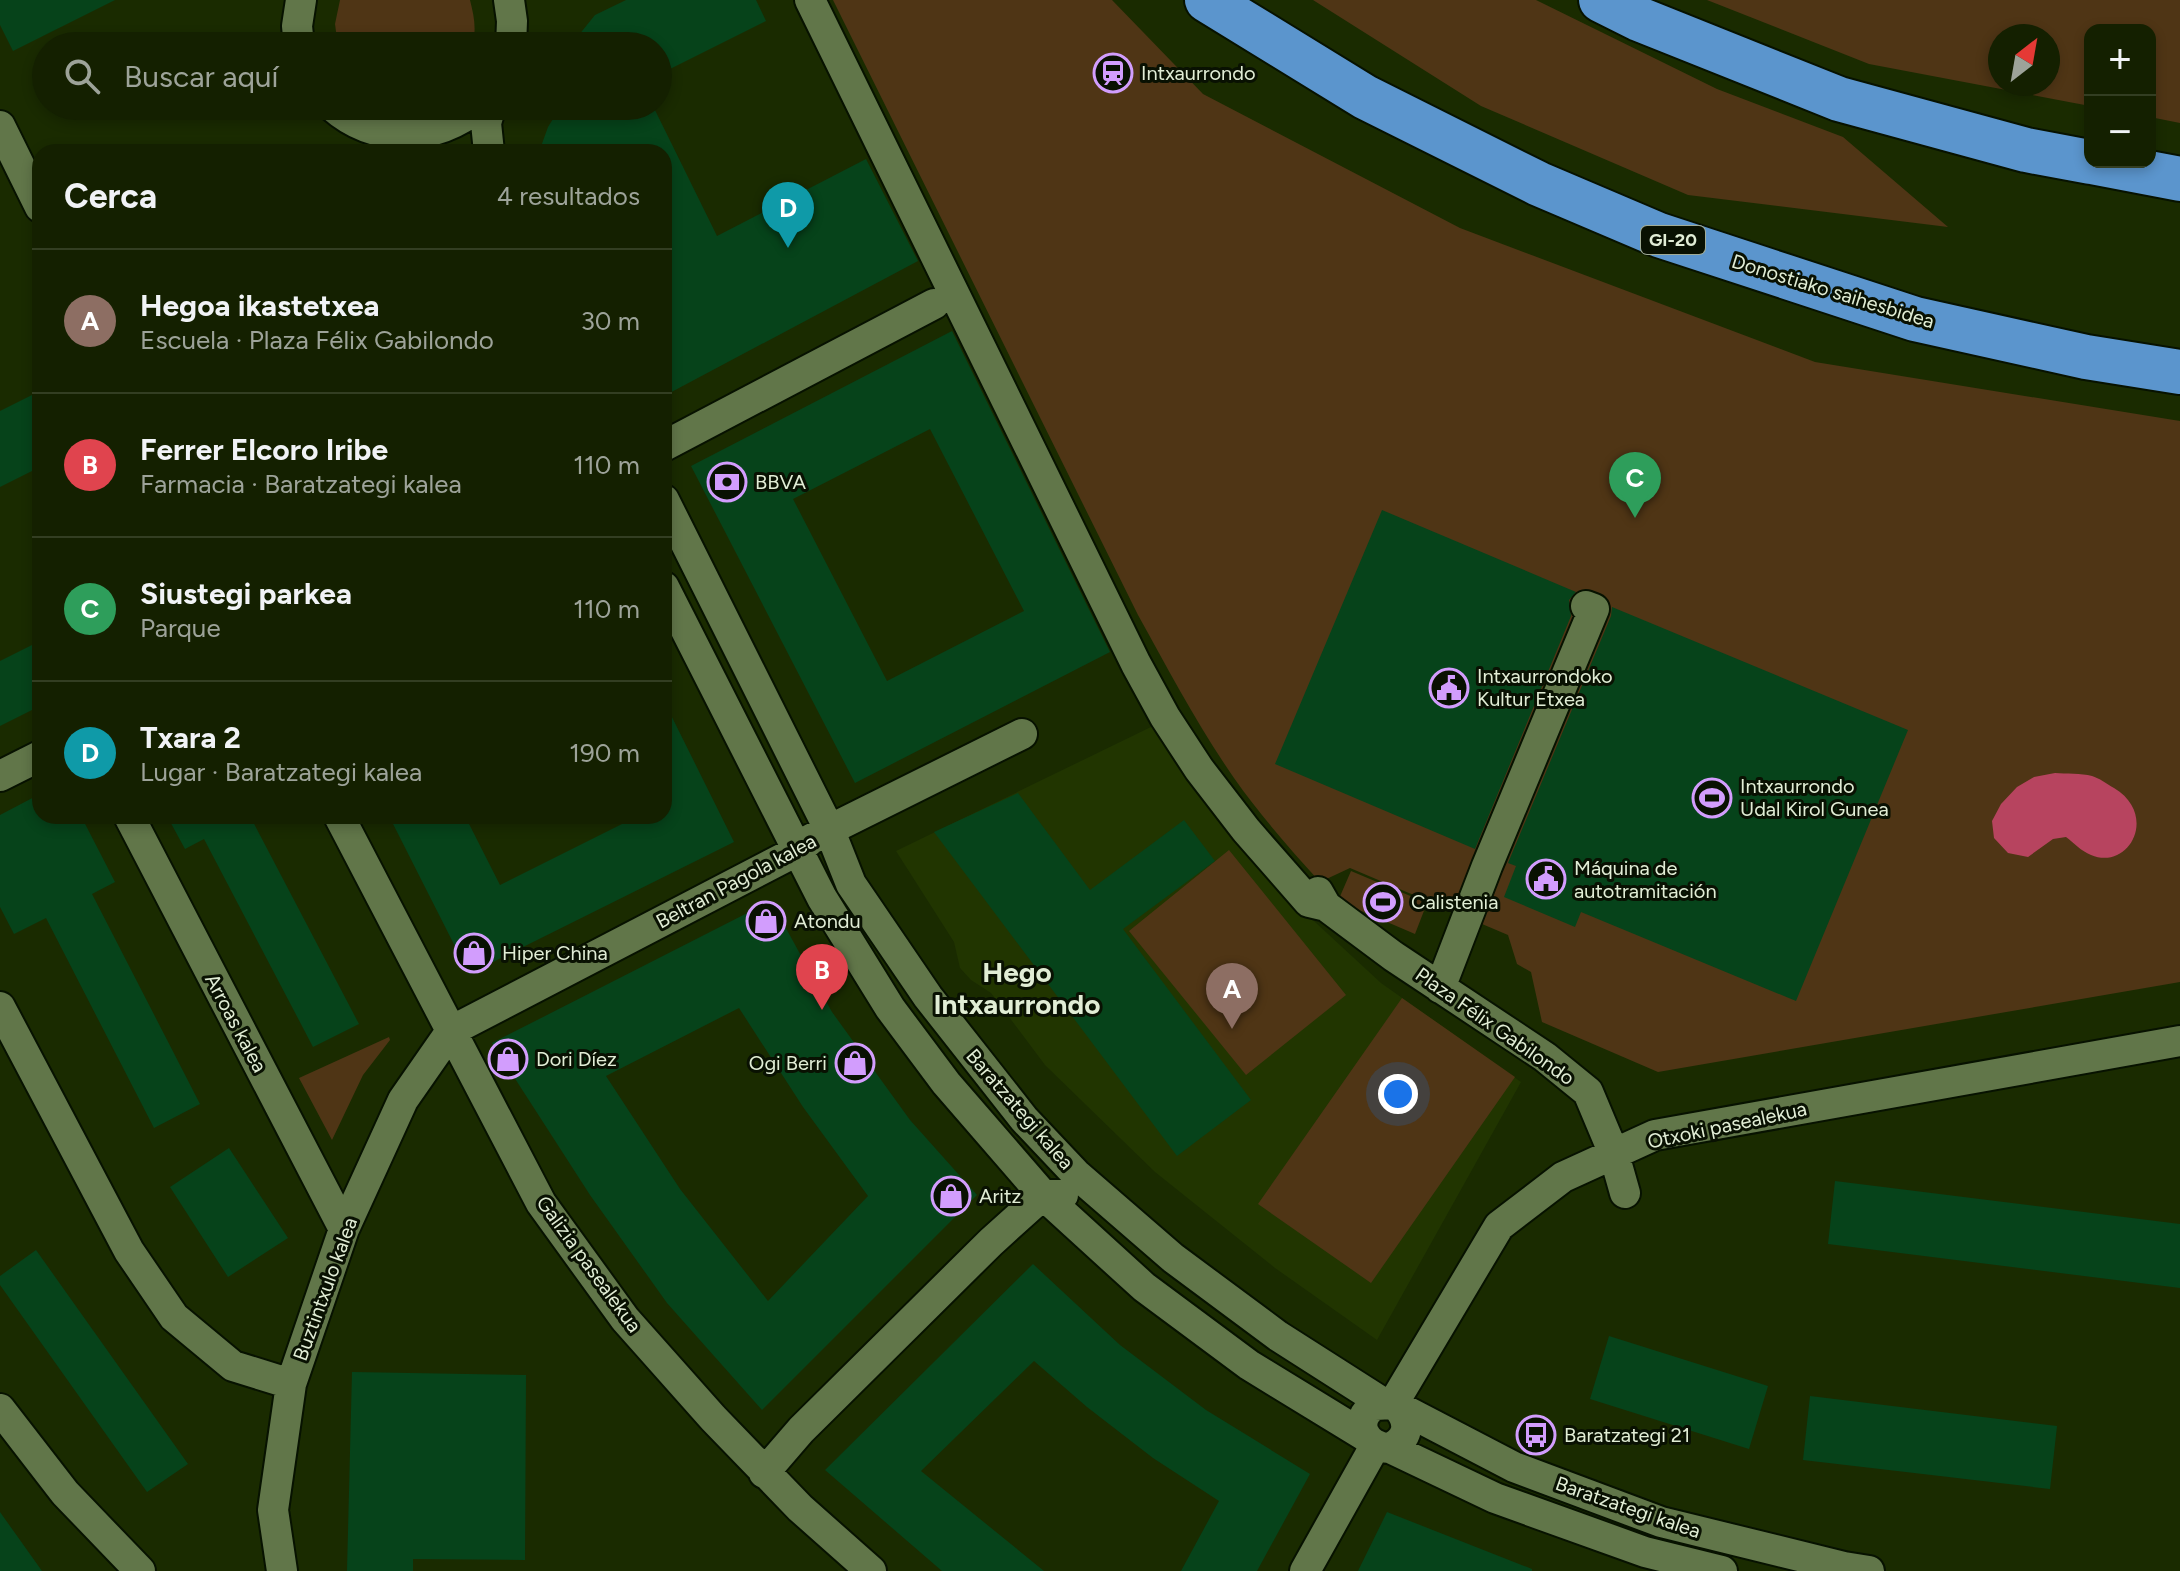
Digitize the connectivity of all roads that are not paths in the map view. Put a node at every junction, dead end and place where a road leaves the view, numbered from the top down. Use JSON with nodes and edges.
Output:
{"nodes":[{"id":1,"x":301,"y":0,"type":"edge"},
{"id":2,"x":536,"y":0,"type":"edge"},
{"id":3,"x":810,"y":0,"type":"edge"},
{"id":4,"x":1207,"y":0,"type":"edge"},
{"id":5,"x":1601,"y":0,"type":"edge"},
{"id":6,"x":511,"y":22,"type":"edge"},
{"id":7,"x":298,"y":32,"type":"edge"},
{"id":8,"x":352,"y":120,"type":"edge"},
{"id":9,"x":458,"y":120,"type":"edge"},
{"id":10,"x":487,"y":120,"type":"edge"},
{"id":11,"x":0,"y":126,"type":"edge"},
{"id":12,"x":440,"y":141,"type":"edge"},
{"id":13,"x":488,"y":144,"type":"edge"},
{"id":14,"x":2084,"y":161,"type":"edge"},
{"id":15,"x":2122,"y":168,"type":"edge"},
{"id":16,"x":2180,"y":179,"type":"edge"},
{"id":17,"x":32,"y":191,"type":"edge"},
{"id":18,"x":934,"y":304,"type":"dead end"},
{"id":19,"x":2180,"y":372,"type":"edge"},
{"id":20,"x":672,"y":442,"type":"edge"},
{"id":21,"x":672,"y":516,"type":"edge"},
{"id":22,"x":672,"y":603,"type":"edge"},
{"id":23,"x":1586,"y":606,"type":"dead end"},
{"id":24,"x":1022,"y":734,"type":"dead end"},
{"id":25,"x":32,"y":760,"type":"edge"},
{"id":26,"x":0,"y":776,"type":"edge"},
{"id":27,"x":133,"y":824,"type":"edge"},
{"id":28,"x":343,"y":824,"type":"edge"},
{"id":29,"x":830,"y":831,"type":"junction"},
{"id":30,"x":797,"y":851,"type":"junction"},
{"id":31,"x":1440,"y":988,"type":"junction"},
{"id":32,"x":0,"y":1007,"type":"edge"},
{"id":33,"x":451,"y":1031,"type":"junction"},
{"id":34,"x":2180,"y":1041,"type":"edge"},
{"id":35,"x":1614,"y":1154,"type":"junction"},
{"id":36,"x":1625,"y":1193,"type":"dead end"},
{"id":37,"x":1043,"y":1195,"type":"junction"},
{"id":38,"x":344,"y":1229,"type":"junction"},
{"id":39,"x":1173,"y":1258,"type":"junction"},
{"id":40,"x":291,"y":1384,"type":"junction"},
{"id":41,"x":1392,"y":1405,"type":"junction"},
{"id":42,"x":0,"y":1409,"type":"edge"},
{"id":43,"x":1377,"y":1443,"type":"junction"},
{"id":44,"x":764,"y":1473,"type":"junction"},
{"id":45,"x":140,"y":1571,"type":"edge"},
{"id":46,"x":282,"y":1571,"type":"edge"},
{"id":47,"x":871,"y":1571,"type":"edge"},
{"id":48,"x":1305,"y":1571,"type":"edge"},
{"id":49,"x":1722,"y":1571,"type":"edge"},
{"id":50,"x":1869,"y":1571,"type":"edge"}],
"edges":[{"from":1,"to":7,"type":"street"},
{"from":2,"to":6,"type":"street"},
{"from":3,"to":31,"type":"street","name":"Plaza Félix Gabilondo"},
{"from":4,"to":19,"type":"highway","name":"Donostiako saihesbidea","number":"GI-20"},
{"from":5,"to":14,"type":"highway"},
{"from":8,"to":12,"type":"street"},
{"from":9,"to":12,"type":"street"},
{"from":10,"to":13,"type":"street"},
{"from":11,"to":17,"type":"street"},
{"from":15,"to":16,"type":"highway"},
{"from":18,"to":20,"type":"street"},
{"from":21,"to":29,"type":"street","name":"Baratzategi kalea"},
{"from":22,"to":30,"type":"street","name":"Baratzategi kalea"},
{"from":23,"to":31,"type":"street"},
{"from":24,"to":29,"type":"street","name":"Beltran Pagola kalea"},
{"from":25,"to":26,"type":"street"},
{"from":27,"to":38,"type":"street","name":"Arroas kalea"},
{"from":28,"to":33,"type":"street","name":"Galizia pasealekua"},
{"from":29,"to":30,"type":"street","name":"Beltran Pagola kalea"},
{"from":29,"to":39,"type":"street","name":"Baratzategi kalea"},
{"from":30,"to":33,"type":"street","name":"Beltran Pagola kalea"},
{"from":30,"to":37,"type":"street","name":"Baratzategi kalea"},
{"from":31,"to":35,"type":"street","name":"Plaza Félix Gabilondo"},
{"from":32,"to":40,"type":"street"},
{"from":33,"to":38,"type":"street","name":"Buztintxulo kalea"},
{"from":33,"to":44,"type":"street","name":"Galizia pasealekua"},
{"from":34,"to":35,"type":"street","name":"Otxoki pasealekua"},
{"from":35,"to":36,"type":"street","name":"Plaza Félix Gabilondo"},
{"from":35,"to":41,"type":"street","name":"Otxoki pasealekua"},
{"from":37,"to":39,"type":"street"},
{"from":37,"to":43,"type":"street","name":"Baratzategi kalea"},
{"from":37,"to":44,"type":"street"},
{"from":38,"to":40,"type":"street","name":"Buztintxulo kalea"},
{"from":39,"to":41,"type":"street","name":"Baratzategi kalea"},
{"from":40,"to":46,"type":"street","name":"Buztintxulo kalea"},
{"from":41,"to":43,"type":"street","name":"Otxoki pasealekua"},
{"from":41,"to":50,"type":"street","name":"Baratzategi kalea"},
{"from":42,"to":45,"type":"street"},
{"from":43,"to":48,"type":"street"},
{"from":43,"to":49,"type":"street","name":"Baratzategi kalea"},
{"from":44,"to":47,"type":"street","name":"Galizia pasealekua"}]}
